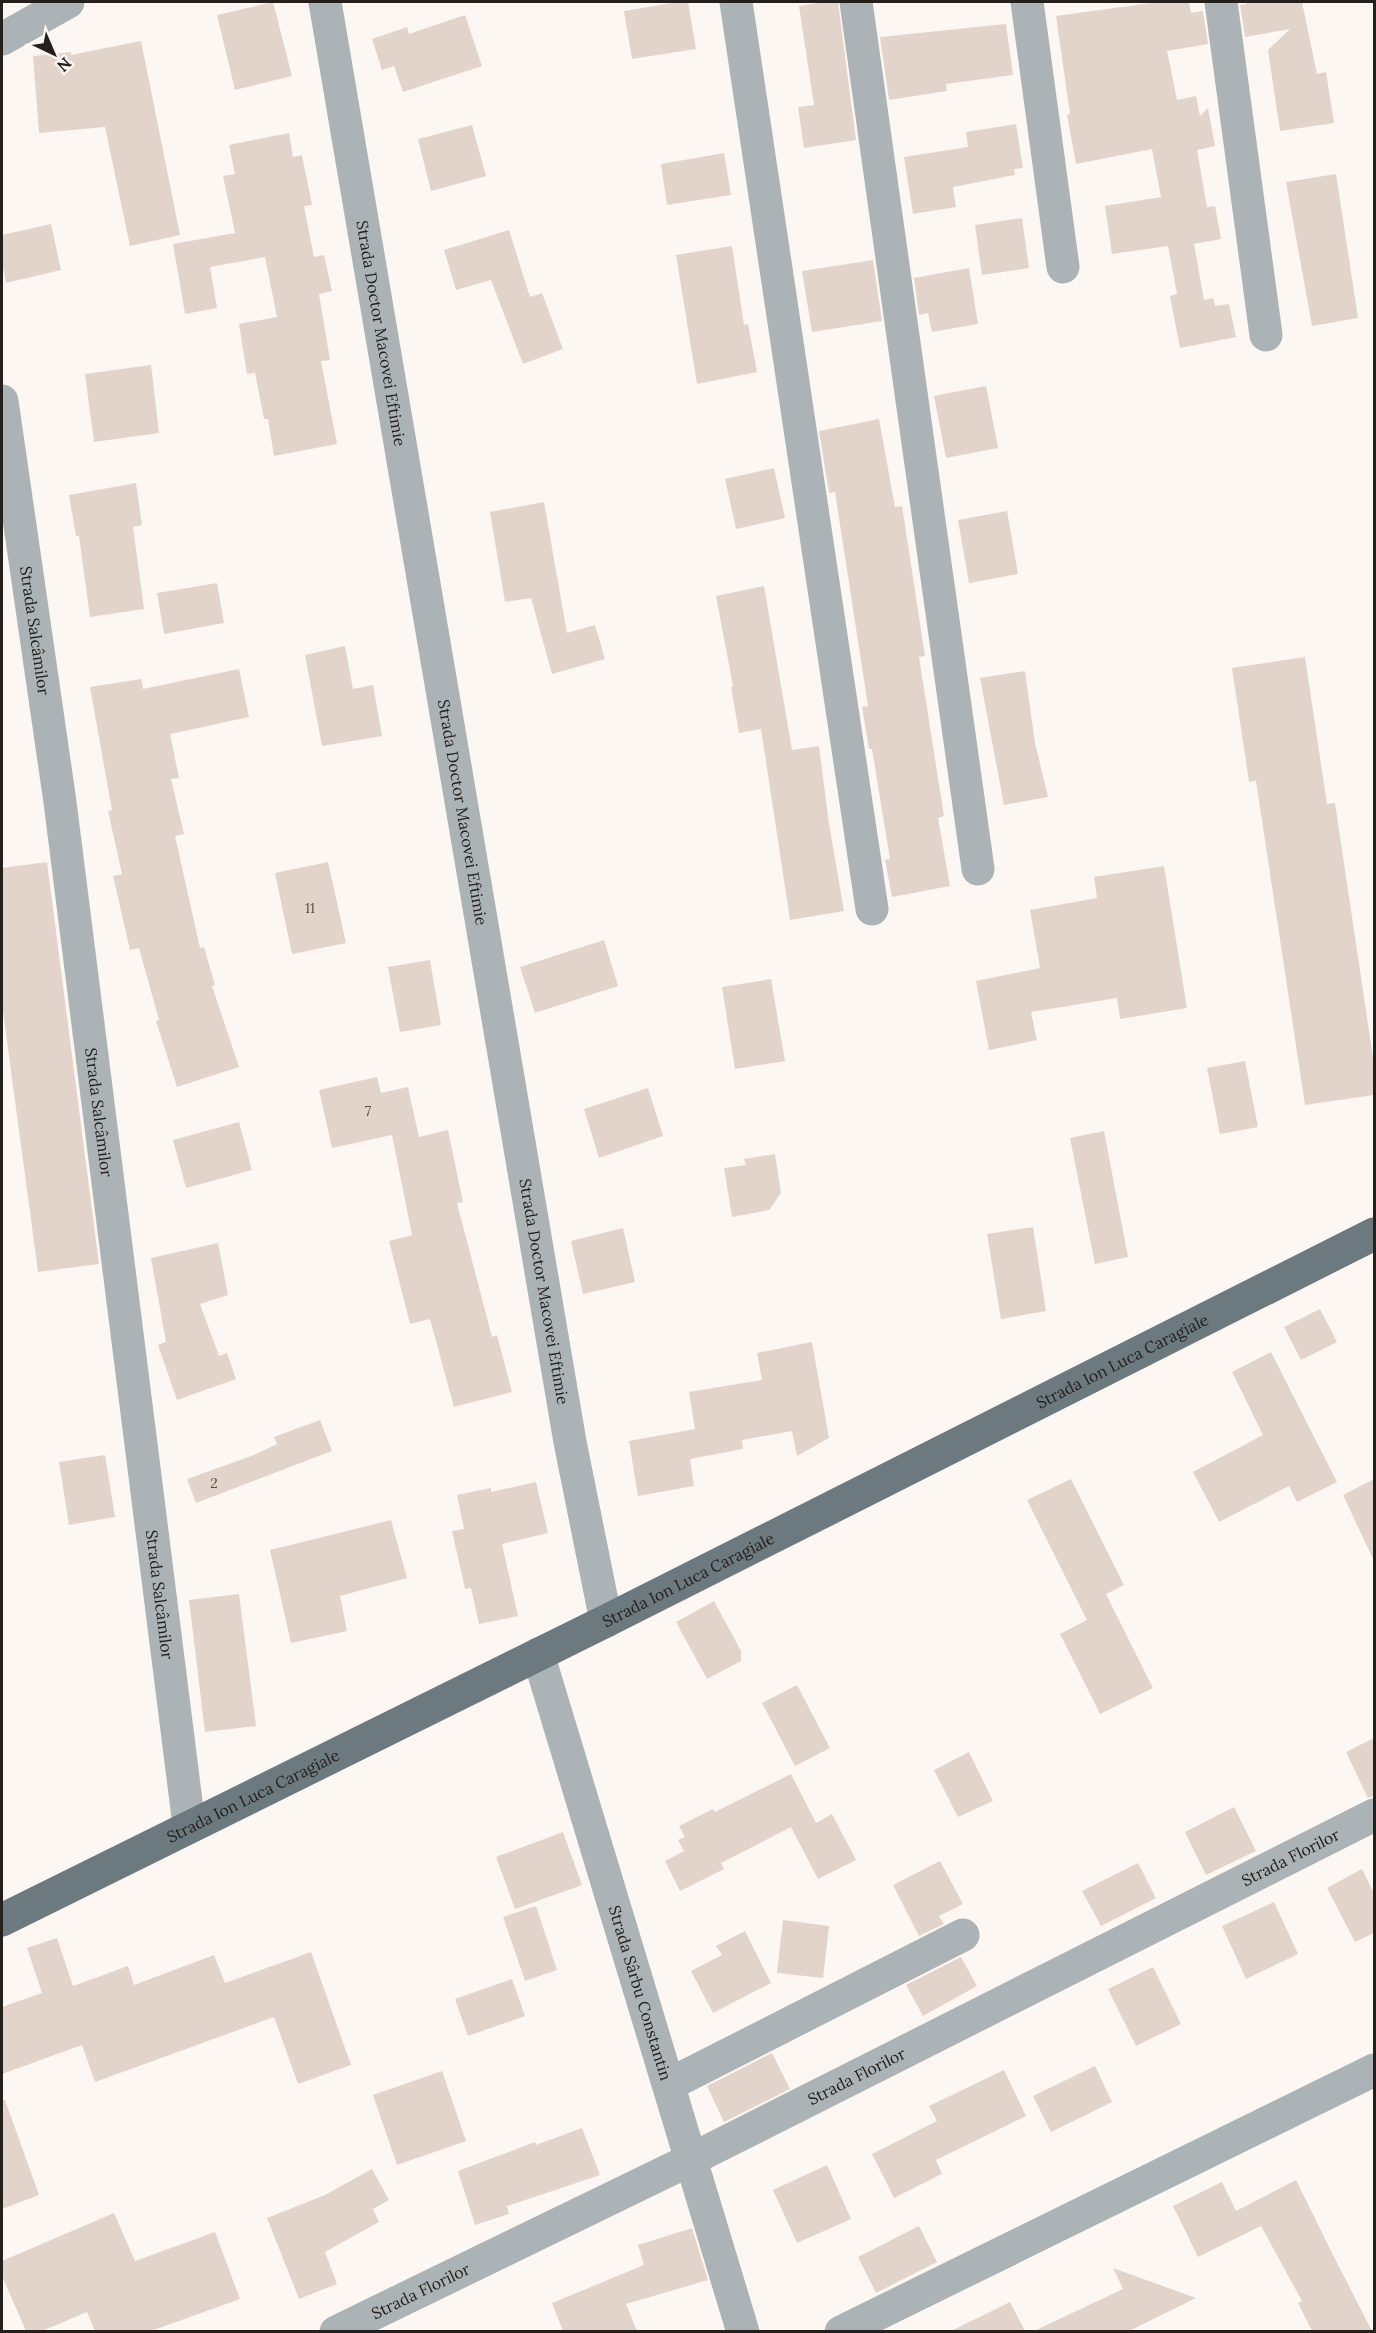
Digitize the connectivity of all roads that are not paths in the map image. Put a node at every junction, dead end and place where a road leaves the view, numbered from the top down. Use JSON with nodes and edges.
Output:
{"nodes":[{"id":1,"x":68,"y":2,"type":"edge"},
{"id":2,"x":325,"y":2,"type":"edge"},
{"id":3,"x":736,"y":2,"type":"edge"},
{"id":4,"x":856,"y":2,"type":"edge"},
{"id":5,"x":1027,"y":2,"type":"edge"},
{"id":6,"x":1221,"y":2,"type":"edge"},
{"id":7,"x":2,"y":39,"type":"edge"},
{"id":8,"x":1064,"y":267,"type":"dead end"},
{"id":9,"x":1266,"y":335,"type":"dead end"},
{"id":10,"x":2,"y":401,"type":"edge"},
{"id":11,"x":978,"y":869,"type":"dead end"},
{"id":12,"x":872,"y":909,"type":"dead end"},
{"id":13,"x":1374,"y":1234,"type":"edge"},
{"id":14,"x":606,"y":1621,"type":"junction"},
{"id":15,"x":538,"y":1654,"type":"junction"},
{"id":16,"x":1374,"y":1815,"type":"edge"},
{"id":17,"x":189,"y":1825,"type":"junction"},
{"id":18,"x":2,"y":1920,"type":"edge"},
{"id":19,"x":963,"y":1935,"type":"dead end"},
{"id":20,"x":1374,"y":2070,"type":"edge"},
{"id":21,"x":670,"y":2084,"type":"junction"},
{"id":22,"x":693,"y":2159,"type":"junction"},
{"id":23,"x":336,"y":2331,"type":"edge"},
{"id":24,"x":743,"y":2331,"type":"edge"},
{"id":25,"x":841,"y":2331,"type":"edge"}],
"edges":[{"from":1,"to":7,"type":"street"},
{"from":2,"to":14,"type":"street","name":"Strada Doctor Macovei Eftimie"},
{"from":3,"to":12,"type":"street"},
{"from":4,"to":11,"type":"street"},
{"from":5,"to":8,"type":"street"},
{"from":6,"to":9,"type":"street"},
{"from":10,"to":17,"type":"street","name":"Strada Salcâmilor"},
{"from":13,"to":14,"type":"main road","name":"Strada Ion Luca Caragiale"},
{"from":14,"to":15,"type":"main road","name":"Strada Ion Luca Caragiale"},
{"from":15,"to":17,"type":"main road","name":"Strada Ion Luca Caragiale"},
{"from":15,"to":21,"type":"street","name":"Strada Sârbu Constantin"},
{"from":16,"to":22,"type":"street","name":"Strada Florilor"},
{"from":17,"to":18,"type":"main road","name":"Strada Ion Luca Caragiale"},
{"from":19,"to":21,"type":"street"},
{"from":20,"to":25,"type":"street"},
{"from":21,"to":22,"type":"street","name":"Strada Sârbu Constantin"},
{"from":22,"to":23,"type":"street","name":"Strada Florilor"},
{"from":22,"to":24,"type":"street","name":"Strada Sârbu Constantin"}]}
